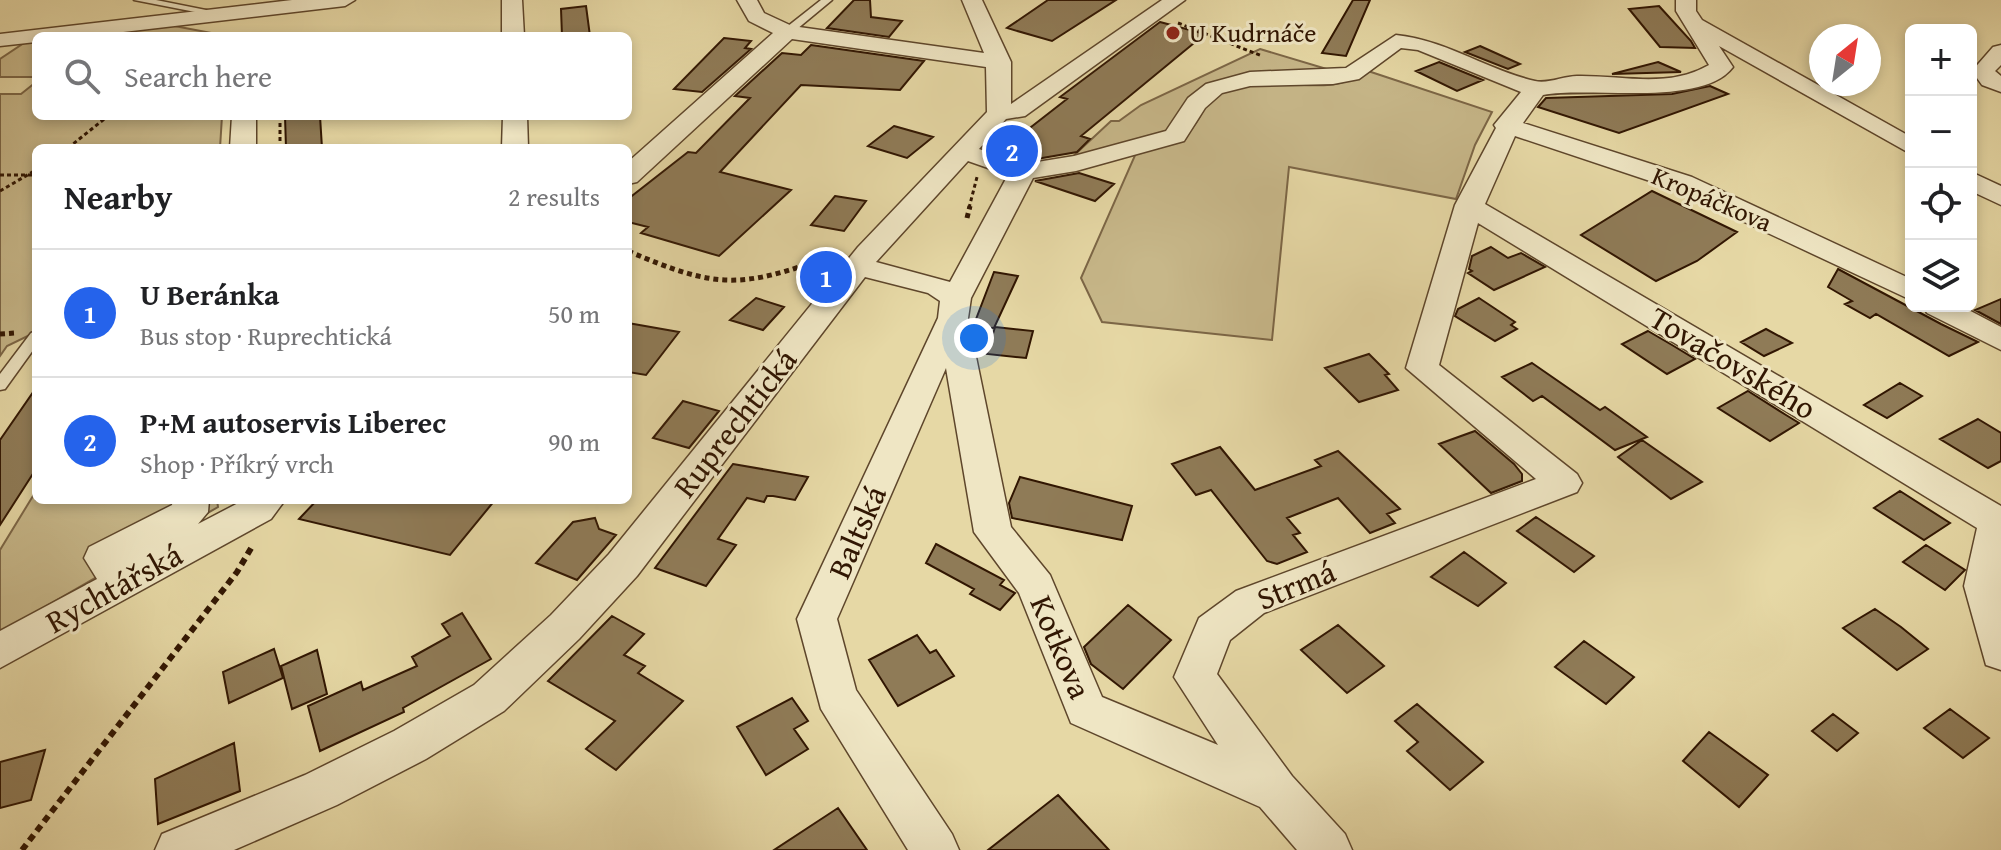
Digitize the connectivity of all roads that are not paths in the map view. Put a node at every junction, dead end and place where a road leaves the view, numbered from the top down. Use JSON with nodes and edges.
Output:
{"nodes":[{"id":1,"x":139,"y":0,"type":"edge"},
{"id":2,"x":345,"y":0,"type":"edge"},
{"id":3,"x":512,"y":0,"type":"edge"},
{"id":4,"x":747,"y":0,"type":"edge"},
{"id":5,"x":827,"y":0,"type":"edge"},
{"id":6,"x":972,"y":0,"type":"edge"},
{"id":7,"x":1175,"y":0,"type":"edge"},
{"id":8,"x":1690,"y":11,"type":"edge"},
{"id":9,"x":221,"y":14,"type":"junction"},
{"id":10,"x":172,"y":19,"type":"junction"},
{"id":11,"x":43,"y":32,"type":"edge"},
{"id":12,"x":234,"y":32,"type":"edge"},
{"id":13,"x":513,"y":32,"type":"edge"},
{"id":14,"x":787,"y":32,"type":"junction"},
{"id":15,"x":32,"y":33,"type":"edge"},
{"id":16,"x":5,"y":37,"type":"edge"},
{"id":17,"x":2001,"y":52,"type":"edge"},
{"id":18,"x":1000,"y":62,"type":"junction"},
{"id":19,"x":1766,"y":65,"type":"junction"},
{"id":20,"x":1722,"y":67,"type":"junction"},
{"id":21,"x":2001,"y":85,"type":"edge"},
{"id":22,"x":1535,"y":89,"type":"junction"},
{"id":23,"x":999,"y":113,"type":"junction"},
{"id":24,"x":244,"y":120,"type":"edge"},
{"id":25,"x":515,"y":120,"type":"edge"},
{"id":26,"x":1506,"y":125,"type":"junction"},
{"id":27,"x":243,"y":144,"type":"edge"},
{"id":28,"x":515,"y":144,"type":"edge"},
{"id":29,"x":1905,"y":144,"type":"edge"},
{"id":30,"x":965,"y":152,"type":"junction"},
{"id":31,"x":632,"y":172,"type":"edge"},
{"id":32,"x":1023,"y":172,"type":"junction"},
{"id":33,"x":1977,"y":183,"type":"edge"},
{"id":34,"x":2001,"y":197,"type":"edge"},
{"id":35,"x":1468,"y":205,"type":"junction"},
{"id":36,"x":848,"y":260,"type":"junction"},
{"id":37,"x":1905,"y":288,"type":"edge"},
{"id":38,"x":954,"y":308,"type":"junction"},
{"id":39,"x":1949,"y":312,"type":"edge"},
{"id":40,"x":2001,"y":340,"type":"edge"},
{"id":41,"x":32,"y":341,"type":"edge"},
{"id":42,"x":0,"y":385,"type":"edge"},
{"id":43,"x":191,"y":504,"type":"edge"},
{"id":44,"x":260,"y":512,"type":"edge"},
{"id":45,"x":1999,"y":521,"type":"edge"},
{"id":46,"x":123,"y":583,"type":"junction"},
{"id":47,"x":0,"y":651,"type":"edge"},
{"id":48,"x":2001,"y":653,"type":"edge"},
{"id":49,"x":1276,"y":792,"type":"junction"},
{"id":50,"x":179,"y":850,"type":"edge"},
{"id":51,"x":935,"y":850,"type":"edge"},
{"id":52,"x":1328,"y":850,"type":"edge"}],
"edges":[{"from":1,"to":9,"type":"lane"},
{"from":2,"to":9,"type":"street"},
{"from":3,"to":13,"type":"street"},
{"from":4,"to":14,"type":"street"},
{"from":5,"to":14,"type":"lane"},
{"from":6,"to":18,"type":"street"},
{"from":7,"to":23,"type":"street","name":"Ruprechtická"},
{"from":8,"to":19,"type":"street"},
{"from":8,"to":20,"type":"street"},
{"from":9,"to":10,"type":"street"},
{"from":10,"to":11,"type":"street"},
{"from":10,"to":12,"type":"street"},
{"from":14,"to":18,"type":"street"},
{"from":14,"to":31,"type":"street"},
{"from":15,"to":16,"type":"street"},
{"from":17,"to":21,"type":"street"},
{"from":18,"to":23,"type":"street"},
{"from":19,"to":20,"type":"street"},
{"from":19,"to":29,"type":"street"},
{"from":20,"to":22,"type":"street"},
{"from":22,"to":26,"type":"street"},
{"from":22,"to":32,"type":"street"},
{"from":23,"to":30,"type":"street","name":"Ruprechtická"},
{"from":24,"to":27,"type":"street"},
{"from":25,"to":28,"type":"street"},
{"from":26,"to":35,"type":"street"},
{"from":26,"to":37,"type":"street","name":"Kropáčkova"},
{"from":30,"to":32,"type":"street"},
{"from":30,"to":36,"type":"street","name":"Ruprechtická"},
{"from":32,"to":38,"type":"street","name":"Baltská"},
{"from":33,"to":34,"type":"street"},
{"from":35,"to":45,"type":"street","name":"Tovačovského"},
{"from":35,"to":49,"type":"street","name":"Strmá"},
{"from":36,"to":38,"type":"street"},
{"from":36,"to":50,"type":"street","name":"Ruprechtická"},
{"from":38,"to":49,"type":"street","name":"Kotkova"},
{"from":38,"to":51,"type":"street","name":"Baltská"},
{"from":39,"to":40,"type":"street"},
{"from":41,"to":42,"type":"lane"},
{"from":43,"to":46,"type":"street"},
{"from":44,"to":46,"type":"street","name":"Rychtářská"},
{"from":45,"to":48,"type":"street"},
{"from":46,"to":47,"type":"street","name":"Rychtářská"},
{"from":49,"to":52,"type":"street","name":"Kotkova"}]}
